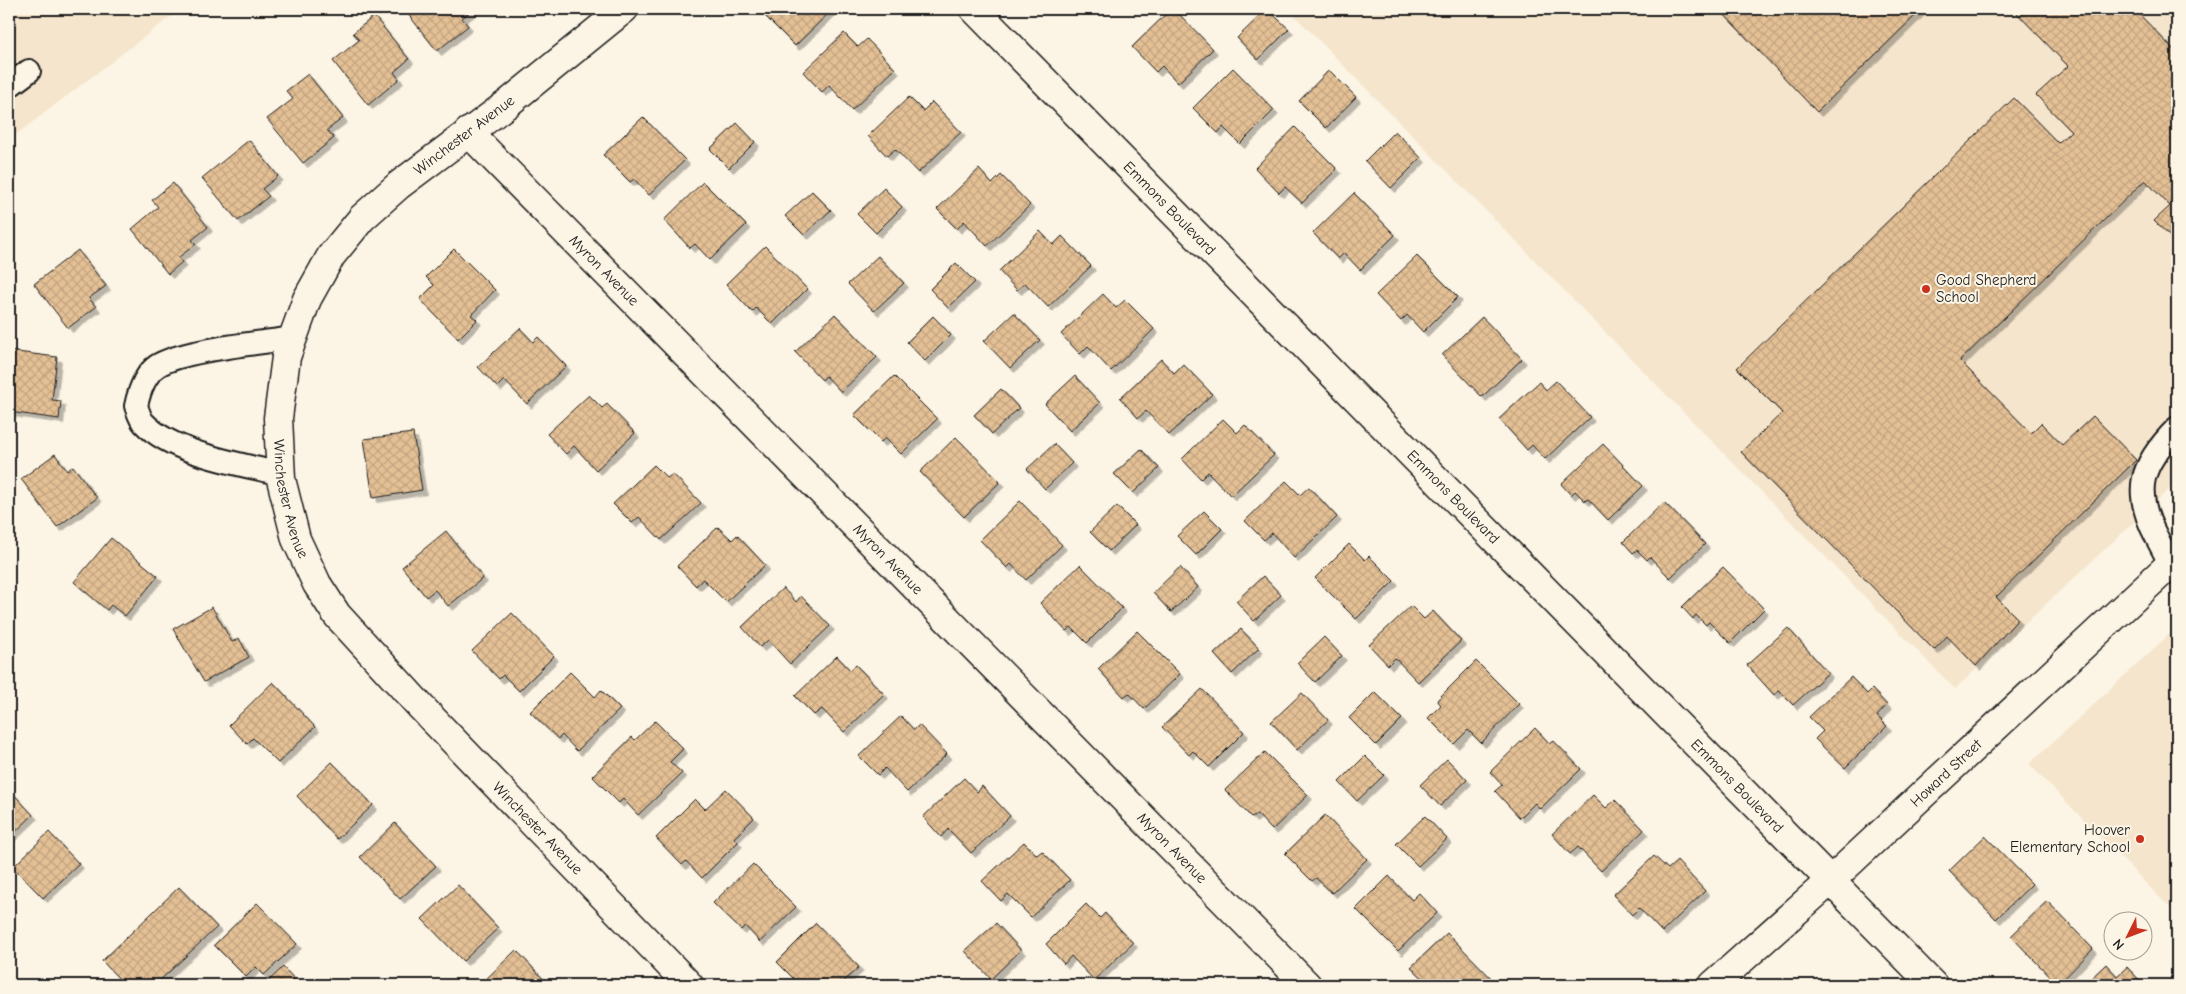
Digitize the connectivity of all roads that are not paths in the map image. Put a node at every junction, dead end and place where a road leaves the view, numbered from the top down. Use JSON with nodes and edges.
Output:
{"nodes":[{"id":1,"x":624,"y":9,"type":"edge"},
{"id":2,"x":974,"y":9,"type":"edge"},
{"id":3,"x":29,"y":72,"type":"dead end"},
{"id":4,"x":9,"y":86,"type":"edge"},
{"id":5,"x":468,"y":132,"type":"junction"},
{"id":6,"x":293,"y":338,"type":"junction"},
{"id":7,"x":2177,"y":428,"type":"edge"},
{"id":8,"x":281,"y":474,"type":"junction"},
{"id":9,"x":2175,"y":564,"type":"edge"},
{"id":10,"x":1830,"y":881,"type":"junction"},
{"id":11,"x":689,"y":985,"type":"edge"},
{"id":12,"x":1307,"y":985,"type":"edge"},
{"id":13,"x":1713,"y":985,"type":"edge"},
{"id":14,"x":1933,"y":985,"type":"edge"}],
"edges":[{"from":1,"to":5,"type":"street","name":"Winchester Avenue"},
{"from":2,"to":10,"type":"street","name":"Emmons Boulevard"},
{"from":3,"to":4,"type":"lane"},
{"from":5,"to":6,"type":"street","name":"Winchester Avenue"},
{"from":5,"to":12,"type":"street","name":"Myron Avenue"},
{"from":6,"to":8,"type":"street","name":"Winchester Avenue"},
{"from":6,"to":8,"type":"lane"},
{"from":7,"to":9,"type":"lane"},
{"from":8,"to":11,"type":"street","name":"Winchester Avenue"},
{"from":9,"to":10,"type":"street","name":"Howard Street"},
{"from":10,"to":13,"type":"street","name":"Howard Street"},
{"from":10,"to":14,"type":"street","name":"Emmons Boulevard"}]}
